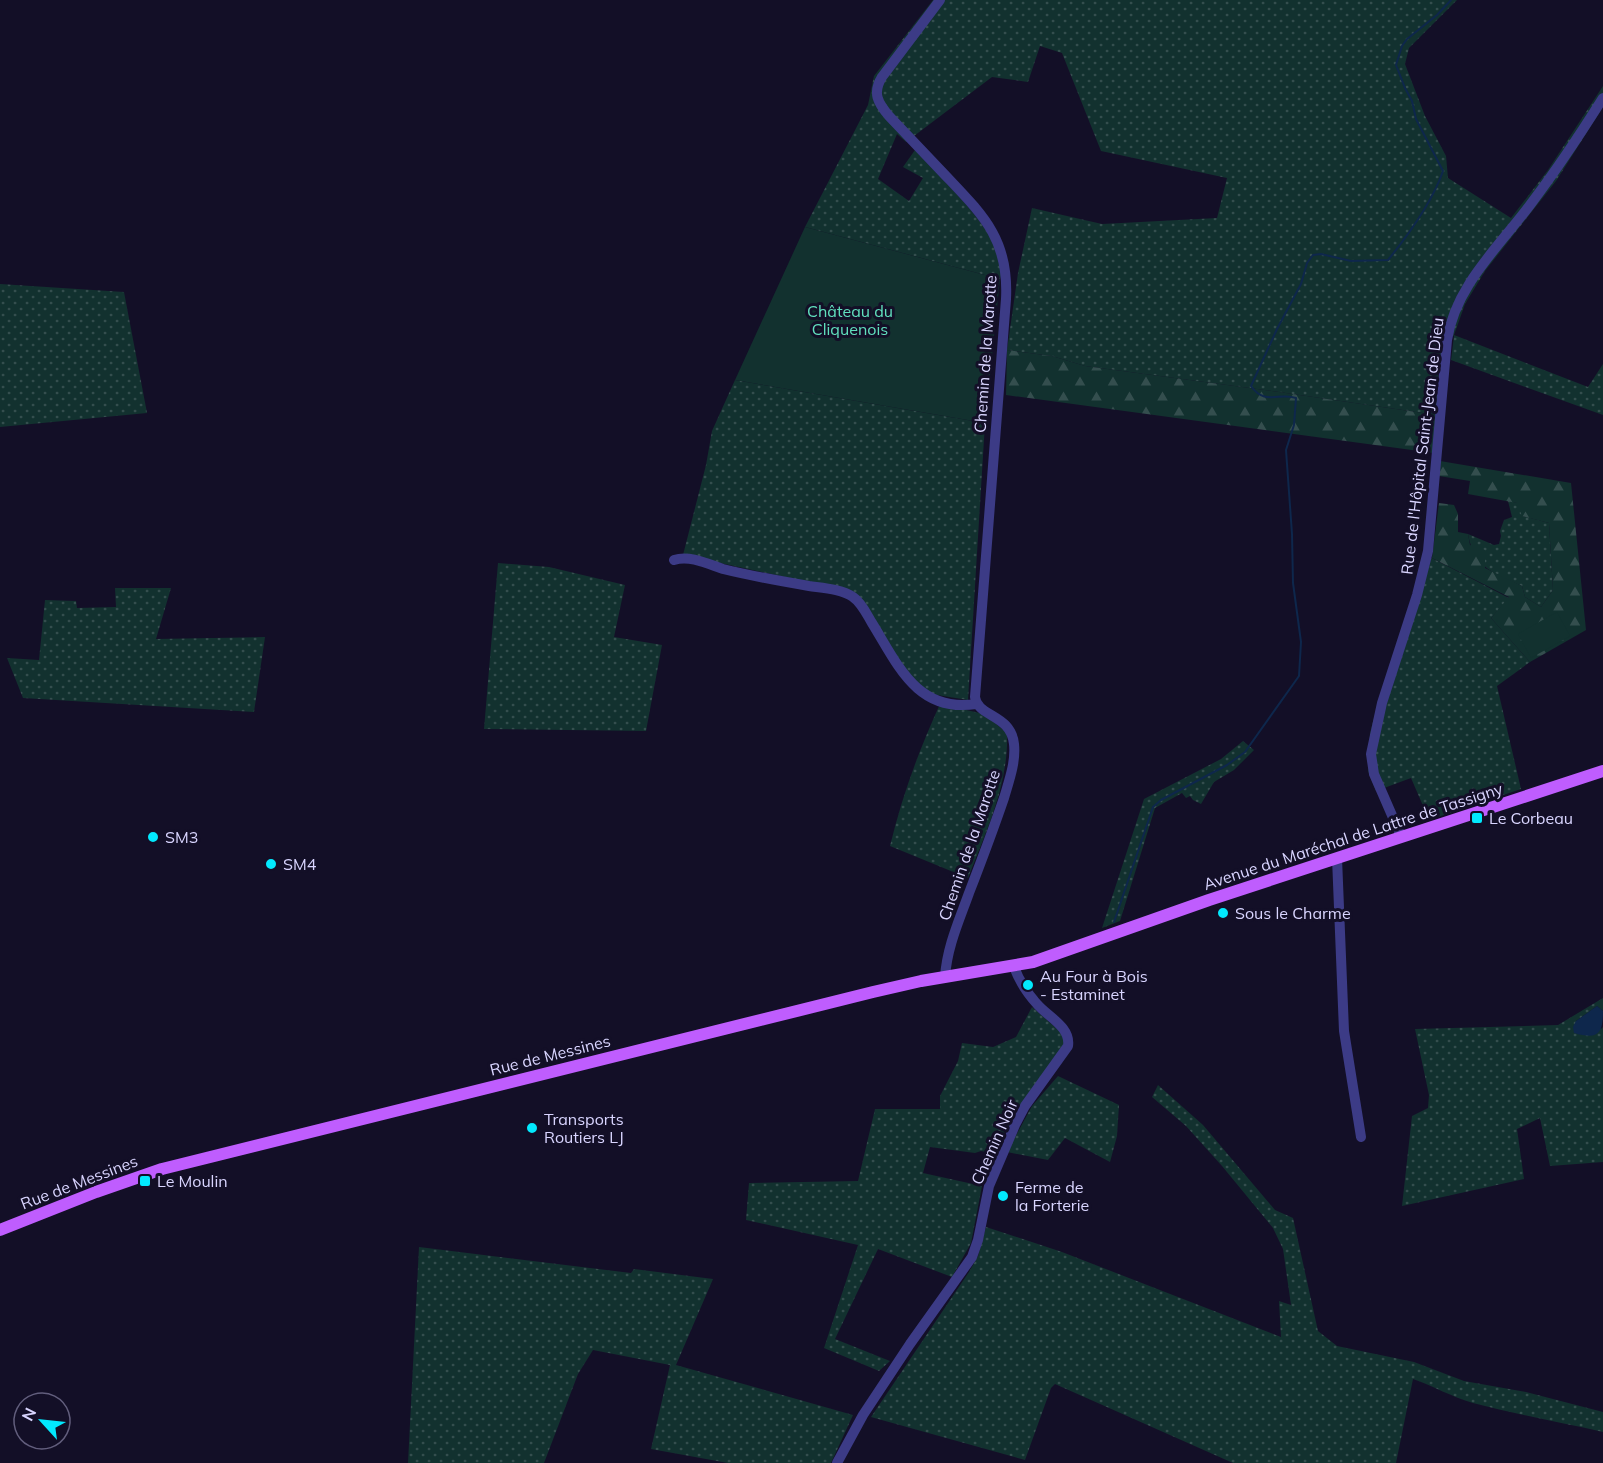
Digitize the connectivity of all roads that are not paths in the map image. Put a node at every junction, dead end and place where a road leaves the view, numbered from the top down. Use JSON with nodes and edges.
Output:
{"nodes":[{"id":1,"x":940,"y":0,"type":"edge"},
{"id":2,"x":1603,"y":98,"type":"edge"},
{"id":3,"x":674,"y":560,"type":"dead end"},
{"id":4,"x":976,"y":704,"type":"junction"},
{"id":5,"x":1603,"y":771,"type":"edge"},
{"id":6,"x":1401,"y":836,"type":"junction"},
{"id":7,"x":1336,"y":858,"type":"junction"},
{"id":8,"x":1114,"y":933,"type":"joint"},
{"id":9,"x":1014,"y":967,"type":"junction"},
{"id":10,"x":945,"y":977,"type":"junction"},
{"id":11,"x":1361,"y":1137,"type":"dead end"},
{"id":12,"x":0,"y":1230,"type":"edge"},
{"id":13,"x":837,"y":1463,"type":"edge"}],
"edges":[{"from":1,"to":4,"type":"street","name":"Chemin de la Marotte"},
{"from":2,"to":6,"type":"street","name":"Rue de l'Hôpital Saint-Jean de Dieu"},
{"from":3,"to":4,"type":"street","name":"Chemin de la Marotte"},
{"from":4,"to":10,"type":"street","name":"Chemin de la Marotte"},
{"from":5,"to":6,"type":"main road","name":"Avenue du Maréchal de Lattre de Tassigny"},
{"from":6,"to":7,"type":"main road","name":"Avenue du Maréchal de Lattre de Tassigny"},
{"from":7,"to":8,"type":"main road","name":"Avenue du Maréchal de Lattre de Tassigny"},
{"from":7,"to":11,"type":"street"},
{"from":8,"to":9,"type":"main road","name":"Rue de Messines"},
{"from":9,"to":10,"type":"main road","name":"Rue de Messines"},
{"from":9,"to":13,"type":"street","name":"Chemin Noir"},
{"from":10,"to":12,"type":"main road","name":"Rue de Messines"}]}
